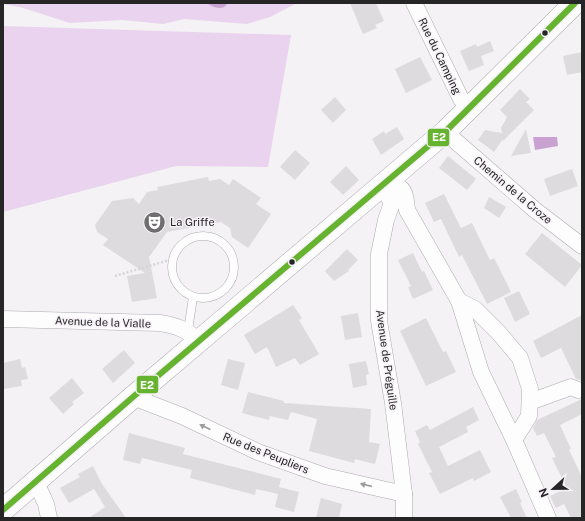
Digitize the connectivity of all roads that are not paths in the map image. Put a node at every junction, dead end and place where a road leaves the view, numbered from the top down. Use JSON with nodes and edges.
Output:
{"nodes":[{"id":1,"x":414,"y":3,"type":"edge"},
{"id":2,"x":575,"y":3,"type":"edge"},
{"id":3,"x":469,"y":108,"type":"junction"},
{"id":4,"x":446,"y":130,"type":"junction"},
{"id":5,"x":387,"y":180,"type":"junction"},
{"id":6,"x":392,"y":203,"type":"junction"},
{"id":7,"x":407,"y":210,"type":"junction"},
{"id":8,"x":582,"y":246,"type":"edge"},
{"id":9,"x":193,"y":297,"type":"junction"},
{"id":10,"x":459,"y":301,"type":"junction"},
{"id":11,"x":3,"y":319,"type":"edge"},
{"id":12,"x":193,"y":336,"type":"junction"},
{"id":13,"x":578,"y":390,"type":"dead end"},
{"id":14,"x":133,"y":397,"type":"junction"},
{"id":15,"x":530,"y":402,"type":"junction"},
{"id":16,"x":514,"y":440,"type":"junction"},
{"id":17,"x":36,"y":482,"type":"junction"},
{"id":18,"x":404,"y":494,"type":"junction"},
{"id":19,"x":3,"y":510,"type":"edge"},
{"id":20,"x":49,"y":518,"type":"edge"},
{"id":21,"x":404,"y":518,"type":"edge"},
{"id":22,"x":548,"y":518,"type":"edge"}],
"edges":[{"from":1,"to":3,"type":"street","name":"Rue du Camping"},
{"from":2,"to":3,"type":"main road"},
{"from":3,"to":4,"type":"main road"},
{"from":4,"to":5,"type":"main road"},
{"from":4,"to":8,"type":"street","name":"Chemin de la Croze"},
{"from":5,"to":6,"type":"street"},
{"from":5,"to":7,"type":"street"},
{"from":5,"to":12,"type":"main road"},
{"from":6,"to":7,"type":"street"},
{"from":6,"to":18,"type":"street","name":"Avenue de Préguille"},
{"from":7,"to":10,"type":"street"},
{"from":9,"to":9,"type":"lane"},
{"from":9,"to":12,"type":"lane"},
{"from":10,"to":15,"type":"street"},
{"from":10,"to":16,"type":"street"},
{"from":11,"to":12,"type":"street","name":"Avenue de la Vialle"},
{"from":12,"to":14,"type":"main road"},
{"from":13,"to":15,"type":"street"},
{"from":14,"to":17,"type":"main road"},
{"from":18,"to":14,"type":"street","name":"Rue des Peupliers","one_way":true},
{"from":15,"to":16,"type":"street"},
{"from":16,"to":22,"type":"street"},
{"from":17,"to":19,"type":"main road"},
{"from":17,"to":20,"type":"street"},
{"from":18,"to":21,"type":"street","name":"Avenue de Préguille"}]}
